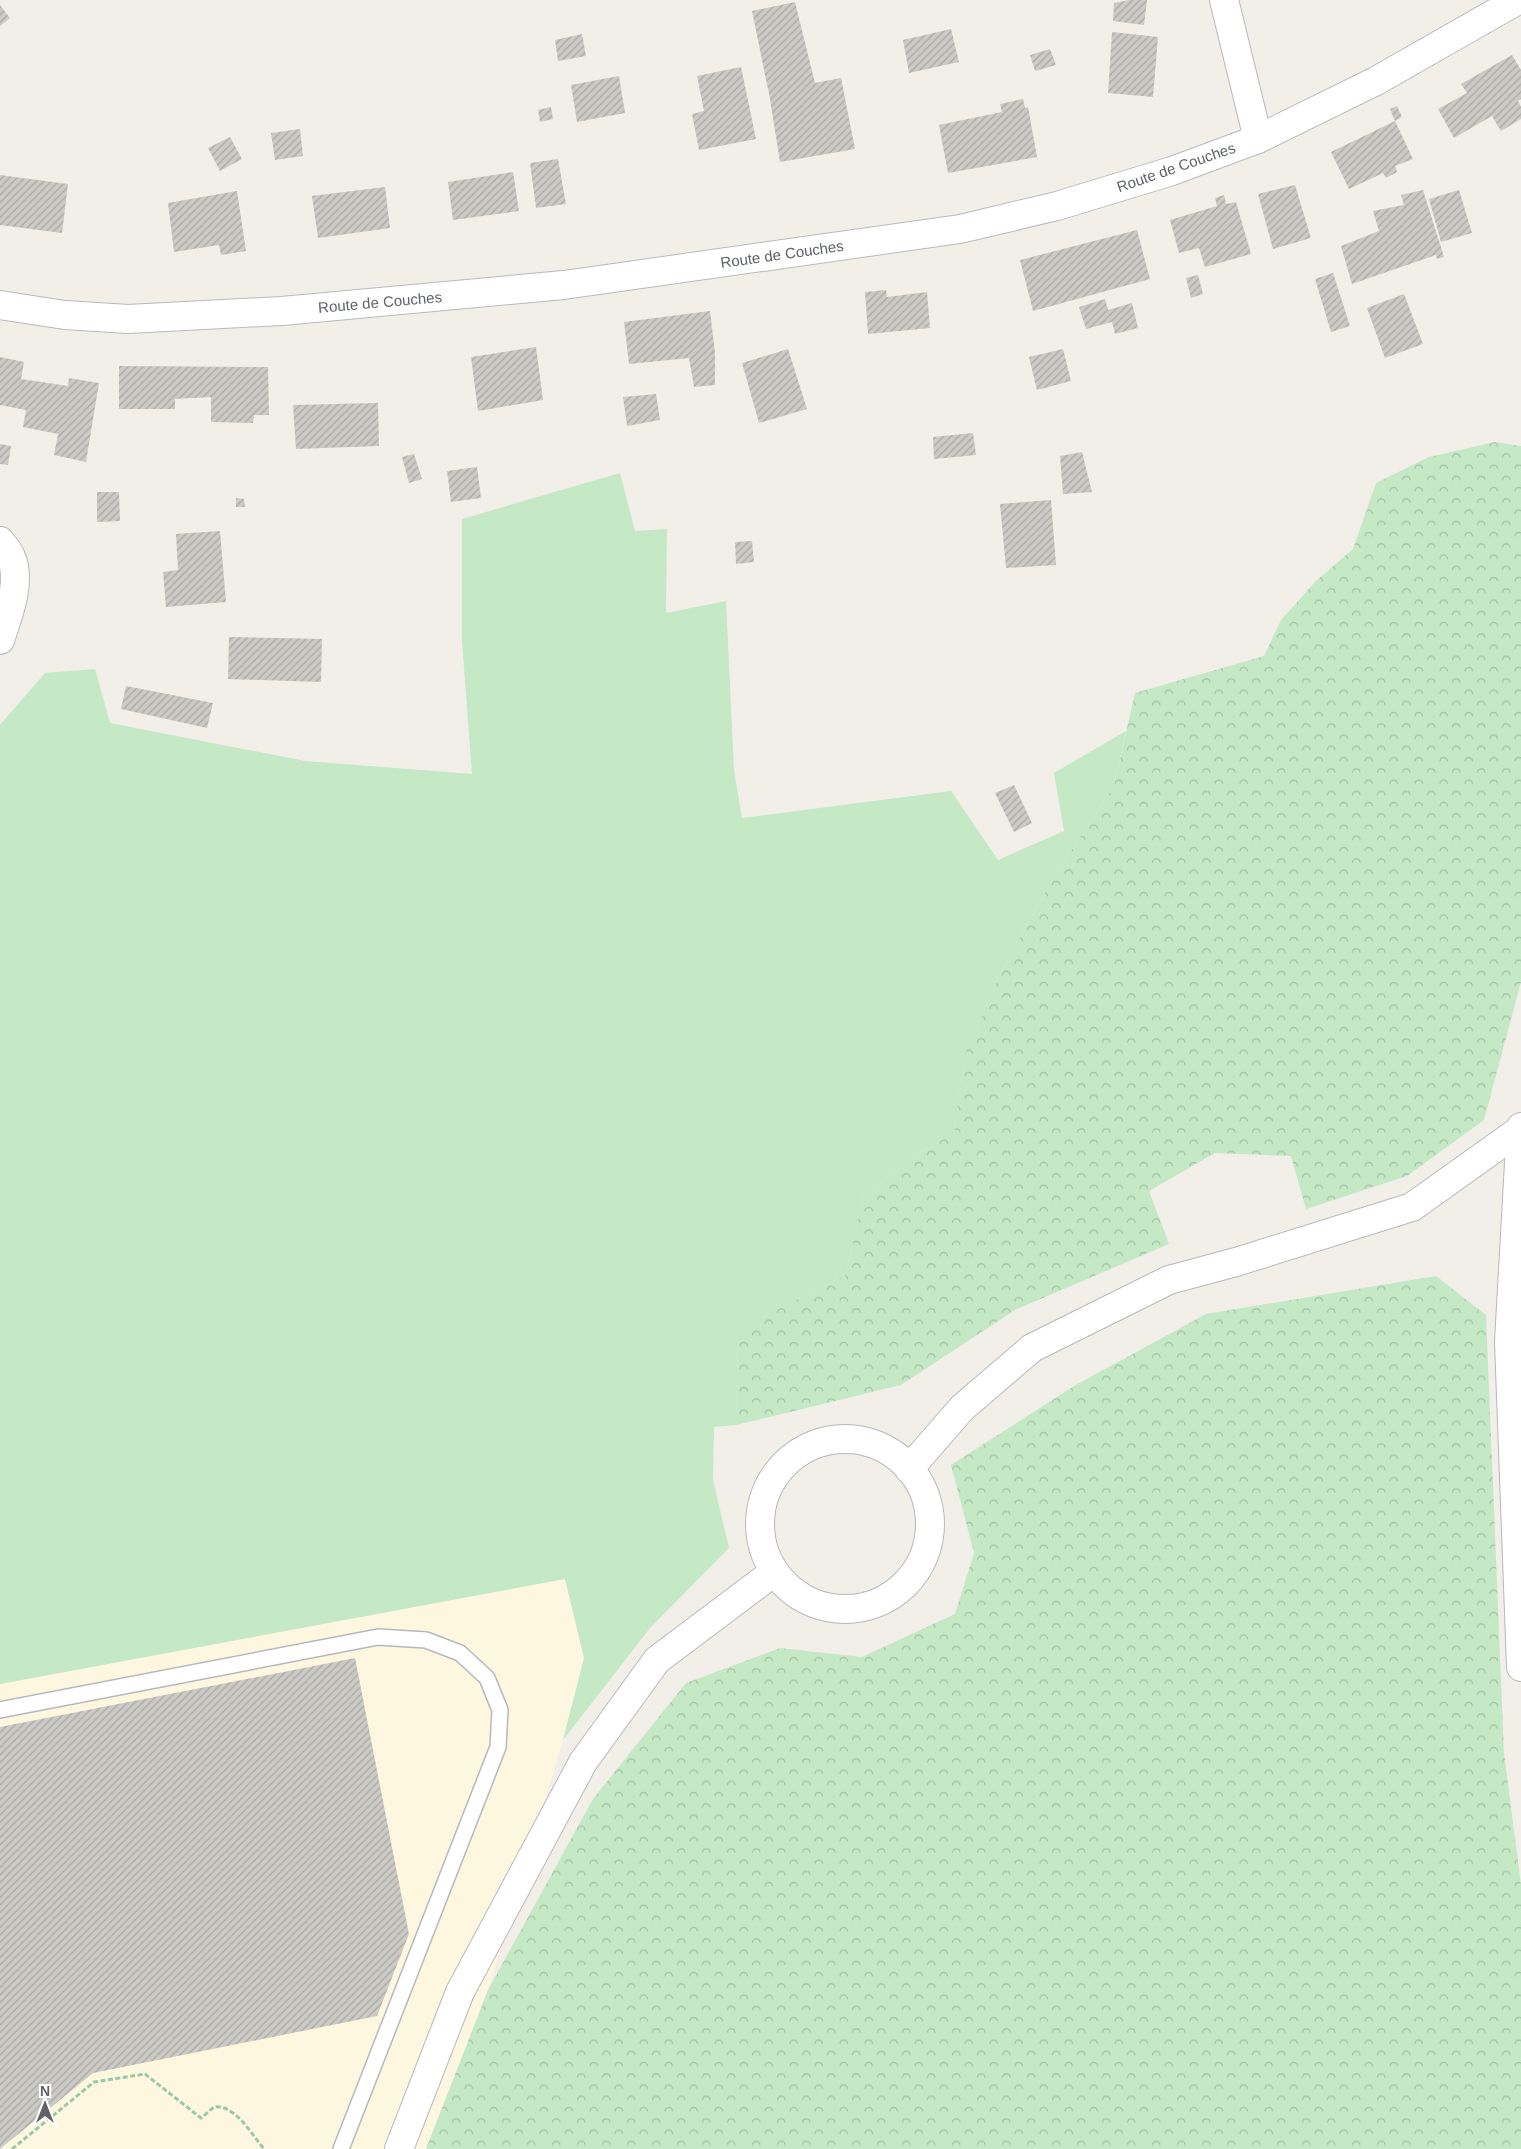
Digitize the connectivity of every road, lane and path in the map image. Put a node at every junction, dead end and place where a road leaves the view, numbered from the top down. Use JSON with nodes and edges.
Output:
{"nodes":[{"id":1,"x":1224,"y":0,"type":"edge"},
{"id":2,"x":1518,"y":0,"type":"edge"},
{"id":3,"x":1258,"y":139,"type":"junction"},
{"id":4,"x":0,"y":305,"type":"edge"},
{"id":5,"x":0,"y":541,"type":"edge"},
{"id":6,"x":0,"y":640,"type":"edge"},
{"id":7,"x":1521,"y":1129,"type":"edge"},
{"id":8,"x":910,"y":1469,"type":"junction"},
{"id":9,"x":774,"y":1572,"type":"junction"},
{"id":10,"x":1521,"y":1667,"type":"edge"},
{"id":11,"x":0,"y":1710,"type":"edge"},
{"id":12,"x":12,"y":2149,"type":"edge"},
{"id":13,"x":264,"y":2149,"type":"edge"},
{"id":14,"x":341,"y":2149,"type":"edge"},
{"id":15,"x":399,"y":2149,"type":"edge"}],
"edges":[{"from":1,"to":3,"type":"street"},
{"from":2,"to":3,"type":"street","name":"Route de Couches"},
{"from":3,"to":4,"type":"street","name":"Route de Couches"},
{"from":5,"to":6,"type":"street"},
{"from":7,"to":8,"type":"street"},
{"from":7,"to":10,"type":"street"},
{"from":8,"to":9,"type":"street"},
{"from":8,"to":9,"type":"street"},
{"from":9,"to":15,"type":"street"},
{"from":11,"to":14,"type":"lane"},
{"from":12,"to":13,"type":"path"}]}
